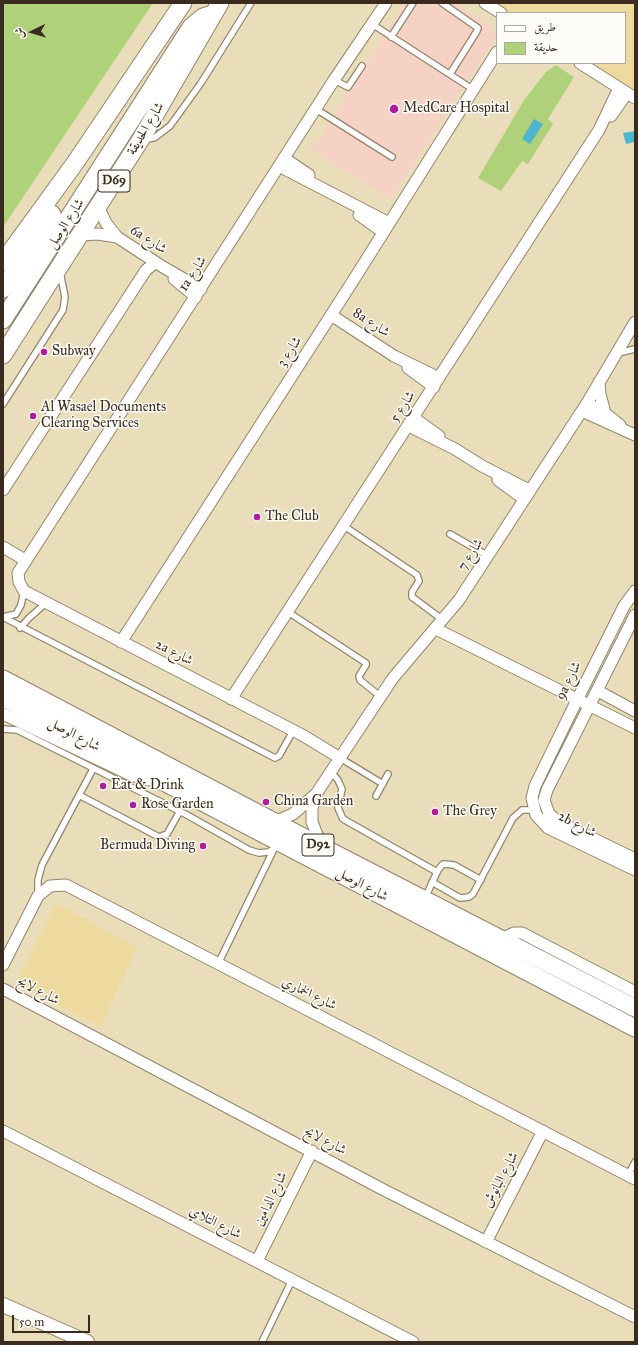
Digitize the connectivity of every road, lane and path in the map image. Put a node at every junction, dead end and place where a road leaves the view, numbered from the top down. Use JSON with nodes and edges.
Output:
{"nodes":[{"id":1,"x":183,"y":3,"type":"edge"},
{"id":2,"x":251,"y":3,"type":"edge"},
{"id":3,"x":386,"y":3,"type":"edge"},
{"id":4,"x":413,"y":3,"type":"edge"},
{"id":5,"x":442,"y":3,"type":"edge"},
{"id":6,"x":485,"y":3,"type":"edge"},
{"id":7,"x":216,"y":8,"type":"edge"},
{"id":8,"x":499,"y":12,"type":"edge"},
{"id":9,"x":372,"y":24,"type":"junction"},
{"id":10,"x":391,"y":37,"type":"junction"},
{"id":11,"x":496,"y":54,"type":"edge"},
{"id":12,"x":496,"y":64,"type":"edge"},
{"id":13,"x":582,"y":64,"type":"edge"},
{"id":14,"x":362,"y":66,"type":"dead end"},
{"id":15,"x":450,"y":74,"type":"junction"},
{"id":16,"x":483,"y":77,"type":"junction"},
{"id":17,"x":334,"y":80,"type":"junction"},
{"id":18,"x":475,"y":90,"type":"junction"},
{"id":19,"x":627,"y":93,"type":"edge"},
{"id":20,"x":316,"y":109,"type":"junction"},
{"id":21,"x":141,"y":139,"type":"junction"},
{"id":22,"x":392,"y":157,"type":"dead end"},
{"id":23,"x":282,"y":162,"type":"junction"},
{"id":24,"x":75,"y":163,"type":"junction"},
{"id":25,"x":98,"y":206,"type":"junction"},
{"id":26,"x":386,"y":228,"type":"junction"},
{"id":27,"x":80,"y":236,"type":"junction"},
{"id":28,"x":117,"y":237,"type":"junction"},
{"id":29,"x":3,"y":262,"type":"edge"},
{"id":30,"x":159,"y":265,"type":"junction"},
{"id":31,"x":59,"y":267,"type":"junction"},
{"id":32,"x":3,"y":289,"type":"edge"},
{"id":33,"x":199,"y":293,"type":"junction"},
{"id":34,"x":331,"y":315,"type":"junction"},
{"id":35,"x":3,"y":320,"type":"edge"},
{"id":36,"x":635,"y":322,"type":"edge"},
{"id":37,"x":635,"y":349,"type":"edge"},
{"id":38,"x":616,"y":353,"type":"junction"},
{"id":39,"x":3,"y":355,"type":"edge"},
{"id":40,"x":436,"y":382,"type":"junction"},
{"id":41,"x":599,"y":382,"type":"junction"},
{"id":42,"x":3,"y":404,"type":"edge"},
{"id":43,"x":584,"y":407,"type":"junction"},
{"id":44,"x":602,"y":416,"type":"junction"},
{"id":45,"x":411,"y":422,"type":"junction"},
{"id":46,"x":570,"y":429,"type":"junction"},
{"id":47,"x":631,"y":431,"type":"edge"},
{"id":48,"x":3,"y":490,"type":"edge"},
{"id":49,"x":527,"y":494,"type":"junction"},
{"id":50,"x":344,"y":526,"type":"junction"},
{"id":51,"x":450,"y":534,"type":"dead end"},
{"id":52,"x":3,"y":547,"type":"edge"},
{"id":53,"x":488,"y":556,"type":"junction"},
{"id":54,"x":24,"y":560,"type":"junction"},
{"id":55,"x":24,"y":591,"type":"junction"},
{"id":56,"x":635,"y":591,"type":"edge"},
{"id":57,"x":46,"y":604,"type":"junction"},
{"id":58,"x":288,"y":612,"type":"junction"},
{"id":59,"x":635,"y":615,"type":"edge"},
{"id":60,"x":3,"y":617,"type":"edge"},
{"id":61,"x":444,"y":620,"type":"junction"},
{"id":62,"x":20,"y":628,"type":"junction"},
{"id":63,"x":436,"y":629,"type":"junction"},
{"id":64,"x":121,"y":642,"type":"junction"},
{"id":65,"x":3,"y":679,"type":"edge"},
{"id":66,"x":598,"y":691,"type":"junction"},
{"id":67,"x":381,"y":697,"type":"junction"},
{"id":68,"x":3,"y":698,"type":"edge"},
{"id":69,"x":231,"y":699,"type":"junction"},
{"id":70,"x":576,"y":700,"type":"junction"},
{"id":71,"x":590,"y":707,"type":"junction"},
{"id":72,"x":635,"y":711,"type":"edge"},
{"id":73,"x":3,"y":714,"type":"edge"},
{"id":74,"x":3,"y":728,"type":"edge"},
{"id":75,"x":635,"y":728,"type":"edge"},
{"id":76,"x":293,"y":731,"type":"junction"},
{"id":77,"x":46,"y":739,"type":"junction"},
{"id":78,"x":340,"y":758,"type":"junction"},
{"id":79,"x":93,"y":768,"type":"junction"},
{"id":80,"x":331,"y":772,"type":"junction"},
{"id":81,"x":388,"y":774,"type":"dead end"},
{"id":82,"x":166,"y":783,"type":"junction"},
{"id":83,"x":383,"y":784,"type":"junction"},
{"id":84,"x":316,"y":794,"type":"junction"},
{"id":85,"x":79,"y":796,"type":"junction"},
{"id":86,"x":376,"y":796,"type":"dead end"},
{"id":87,"x":534,"y":810,"type":"junction"},
{"id":88,"x":180,"y":811,"type":"junction"},
{"id":89,"x":274,"y":822,"type":"junction"},
{"id":90,"x":276,"y":845,"type":"junction"},
{"id":91,"x":322,"y":847,"type":"junction"},
{"id":92,"x":635,"y":859,"type":"edge"},
{"id":93,"x":635,"y":870,"type":"edge"},
{"id":94,"x":437,"y":872,"type":"junction"},
{"id":95,"x":481,"y":880,"type":"junction"},
{"id":96,"x":432,"y":882,"type":"junction"},
{"id":97,"x":38,"y":896,"type":"junction"},
{"id":98,"x":424,"y":900,"type":"junction"},
{"id":99,"x":501,"y":939,"type":"junction"},
{"id":100,"x":218,"y":964,"type":"junction"},
{"id":101,"x":3,"y":965,"type":"edge"},
{"id":102,"x":3,"y":989,"type":"edge"},
{"id":103,"x":635,"y":992,"type":"edge"},
{"id":104,"x":635,"y":1008,"type":"edge"},
{"id":105,"x":635,"y":1028,"type":"edge"},
{"id":106,"x":3,"y":1131,"type":"edge"},
{"id":107,"x":543,"y":1131,"type":"junction"},
{"id":108,"x":312,"y":1151,"type":"junction"},
{"id":109,"x":635,"y":1162,"type":"edge"},
{"id":110,"x":632,"y":1177,"type":"edge"},
{"id":111,"x":486,"y":1242,"type":"junction"},
{"id":112,"x":257,"y":1261,"type":"junction"},
{"id":113,"x":292,"y":1280,"type":"junction"},
{"id":114,"x":3,"y":1305,"type":"edge"},
{"id":115,"x":635,"y":1317,"type":"edge"},
{"id":116,"x":88,"y":1342,"type":"edge"},
{"id":117,"x":262,"y":1342,"type":"edge"},
{"id":118,"x":413,"y":1342,"type":"edge"}],
"edges":[{"from":1,"to":24,"type":"main road"},
{"from":2,"to":21,"type":"lane"},
{"from":3,"to":9,"type":"street","name":"1a شارع"},
{"from":4,"to":10,"type":"lane"},
{"from":5,"to":15,"type":"lane"},
{"from":6,"to":8,"type":"street"},
{"from":7,"to":21,"type":"main road","name":"شارع الحديقة","number":"D69"},
{"from":7,"to":35,"type":"main road","name":"شارع الوصل"},
{"from":9,"to":10,"type":"lane"},
{"from":9,"to":17,"type":"street","name":"1a شارع"},
{"from":10,"to":15,"type":"lane"},
{"from":11,"to":16,"type":"street","name":"شارع 3"},
{"from":12,"to":16,"type":"street","name":"شارع 3"},
{"from":13,"to":19,"type":"street"},
{"from":14,"to":17,"type":"lane"},
{"from":15,"to":18,"type":"lane"},
{"from":16,"to":18,"type":"street","name":"شارع 3"},
{"from":17,"to":20,"type":"street","name":"1a شارع"},
{"from":18,"to":26,"type":"street","name":"شارع 3"},
{"from":19,"to":40,"type":"street","name":"شارع 5"},
{"from":20,"to":22,"type":"lane"},
{"from":20,"to":23,"type":"street","name":"1a شارع"},
{"from":21,"to":25,"type":"main road","name":"شارع الحديقة","number":"D69"},
{"from":23,"to":26,"type":"street"},
{"from":23,"to":33,"type":"street","name":"1a شارع"},
{"from":24,"to":29,"type":"main road"},
{"from":24,"to":32,"type":"main road"},
{"from":25,"to":27,"type":"main road","name":"شارع الحديقة","number":"D69"},
{"from":25,"to":28,"type":"street","name":"6a شارع"},
{"from":26,"to":34,"type":"street","name":"شارع 3"},
{"from":27,"to":28,"type":"street","name":"6a شارع"},
{"from":27,"to":31,"type":"main road","name":"شارع الحديقة","number":"D69"},
{"from":28,"to":30,"type":"street","name":"6a شارع"},
{"from":30,"to":33,"type":"street","name":"6a شارع"},
{"from":30,"to":48,"type":"street"},
{"from":31,"to":39,"type":"main road","name":"شارع الحديقة","number":"D69"},
{"from":31,"to":42,"type":"lane"},
{"from":33,"to":54,"type":"street","name":"1a شارع"},
{"from":34,"to":40,"type":"street","name":"8a شارع"},
{"from":34,"to":64,"type":"street","name":"شارع 3"},
{"from":36,"to":38,"type":"street","name":"شارع 7"},
{"from":37,"to":38,"type":"lane"},
{"from":38,"to":41,"type":"street","name":"شارع 7"},
{"from":40,"to":45,"type":"street","name":"شارع 5"},
{"from":41,"to":43,"type":"street","name":"شارع 7"},
{"from":41,"to":44,"type":"street"},
{"from":43,"to":44,"type":"street"},
{"from":43,"to":46,"type":"street","name":"شارع 7"},
{"from":44,"to":46,"type":"street"},
{"from":44,"to":47,"type":"street"},
{"from":45,"to":49,"type":"street"},
{"from":45,"to":50,"type":"street","name":"شارع 5"},
{"from":46,"to":49,"type":"street","name":"شارع 7"},
{"from":49,"to":53,"type":"street","name":"شارع 7"},
{"from":50,"to":58,"type":"street","name":"شارع 5"},
{"from":50,"to":61,"type":"lane"},
{"from":51,"to":53,"type":"lane"},
{"from":52,"to":54,"type":"street"},
{"from":53,"to":61,"type":"street","name":"شارع 7"},
{"from":54,"to":55,"type":"street"},
{"from":55,"to":57,"type":"street","name":"2a شارع"},
{"from":55,"to":60,"type":"lane"},
{"from":56,"to":70,"type":"street","name":"9a شارع"},
{"from":57,"to":62,"type":"lane"},
{"from":57,"to":64,"type":"street","name":"2a شارع"},
{"from":58,"to":67,"type":"lane"},
{"from":58,"to":69,"type":"street","name":"شارع 5"},
{"from":59,"to":66,"type":"street"},
{"from":60,"to":62,"type":"lane"},
{"from":61,"to":63,"type":"street","name":"شارع 7"},
{"from":62,"to":76,"type":"lane"},
{"from":63,"to":67,"type":"street","name":"شارع 7"},
{"from":63,"to":70,"type":"street"},
{"from":64,"to":69,"type":"street","name":"2a شارع"},
{"from":65,"to":89,"type":"main road","name":"شارع الوصل","number":"D92"},
{"from":66,"to":71,"type":"street"},
{"from":66,"to":72,"type":"street"},
{"from":67,"to":78,"type":"street","name":"شارع 7"},
{"from":68,"to":82,"type":"main road","name":"شارع الوصل","number":"D92"},
{"from":69,"to":76,"type":"street","name":"2a شارع"},
{"from":70,"to":71,"type":"street"},
{"from":70,"to":87,"type":"street","name":"9a شارع"},
{"from":71,"to":75,"type":"street"},
{"from":71,"to":92,"type":"street","name":"2b شارع"},
{"from":73,"to":77,"type":"street"},
{"from":74,"to":77,"type":"lane"},
{"from":76,"to":78,"type":"street","name":"2a شارع"},
{"from":77,"to":79,"type":"lane"},
{"from":77,"to":82,"type":"street"},
{"from":78,"to":80,"type":"street","name":"شارع 7"},
{"from":78,"to":83,"type":"lane"},
{"from":79,"to":85,"type":"lane"},
{"from":79,"to":88,"type":"lane"},
{"from":80,"to":84,"type":"street","name":"شارع 7"},
{"from":80,"to":94,"type":"lane"},
{"from":81,"to":83,"type":"lane"},
{"from":82,"to":90,"type":"main road","name":"شارع الوصل","number":"D92"},
{"from":83,"to":86,"type":"lane"},
{"from":84,"to":89,"type":"street","name":"شارع 7"},
{"from":84,"to":91,"type":"street","name":"شارع 7"},
{"from":85,"to":88,"type":"lane"},
{"from":85,"to":97,"type":"lane"},
{"from":87,"to":93,"type":"street","name":"2b شارع"},
{"from":87,"to":95,"type":"lane"},
{"from":88,"to":90,"type":"lane"},
{"from":89,"to":91,"type":"main road","name":"شارع الوصل","number":"D92"},
{"from":90,"to":100,"type":"lane"},
{"from":90,"to":105,"type":"main road","name":"شارع الوصل","number":"D92"},
{"from":91,"to":98,"type":"main road","name":"شارع الوصل","number":"D92"},
{"from":94,"to":95,"type":"lane"},
{"from":94,"to":96,"type":"lane"},
{"from":95,"to":96,"type":"lane"},
{"from":96,"to":98,"type":"lane"},
{"from":97,"to":100,"type":"street","name":"شارع الخماري"},
{"from":97,"to":101,"type":"street"},
{"from":98,"to":99,"type":"main road","name":"شارع الوصل","number":"D92"},
{"from":99,"to":103,"type":"street"},
{"from":99,"to":104,"type":"main road","name":"شارع الوصل","number":"D92"},
{"from":100,"to":107,"type":"street","name":"شارع الخماري"},
{"from":102,"to":108,"type":"street","name":"شارع لايح"},
{"from":106,"to":112,"type":"street","name":"شارع التلاي"},
{"from":107,"to":110,"type":"street","name":"شارع الخماري"},
{"from":107,"to":111,"type":"street","name":"شارع البانوش"},
{"from":108,"to":111,"type":"street","name":"شارع لايح"},
{"from":108,"to":112,"type":"street","name":"شارع الدامين"},
{"from":109,"to":110,"type":"lane"},
{"from":111,"to":115,"type":"street","name":"شارع لايح"},
{"from":112,"to":113,"type":"street","name":"شارع التلاي"},
{"from":113,"to":117,"type":"lane"},
{"from":113,"to":118,"type":"street","name":"شارع التلاي"},
{"from":114,"to":116,"type":"street"}]}
